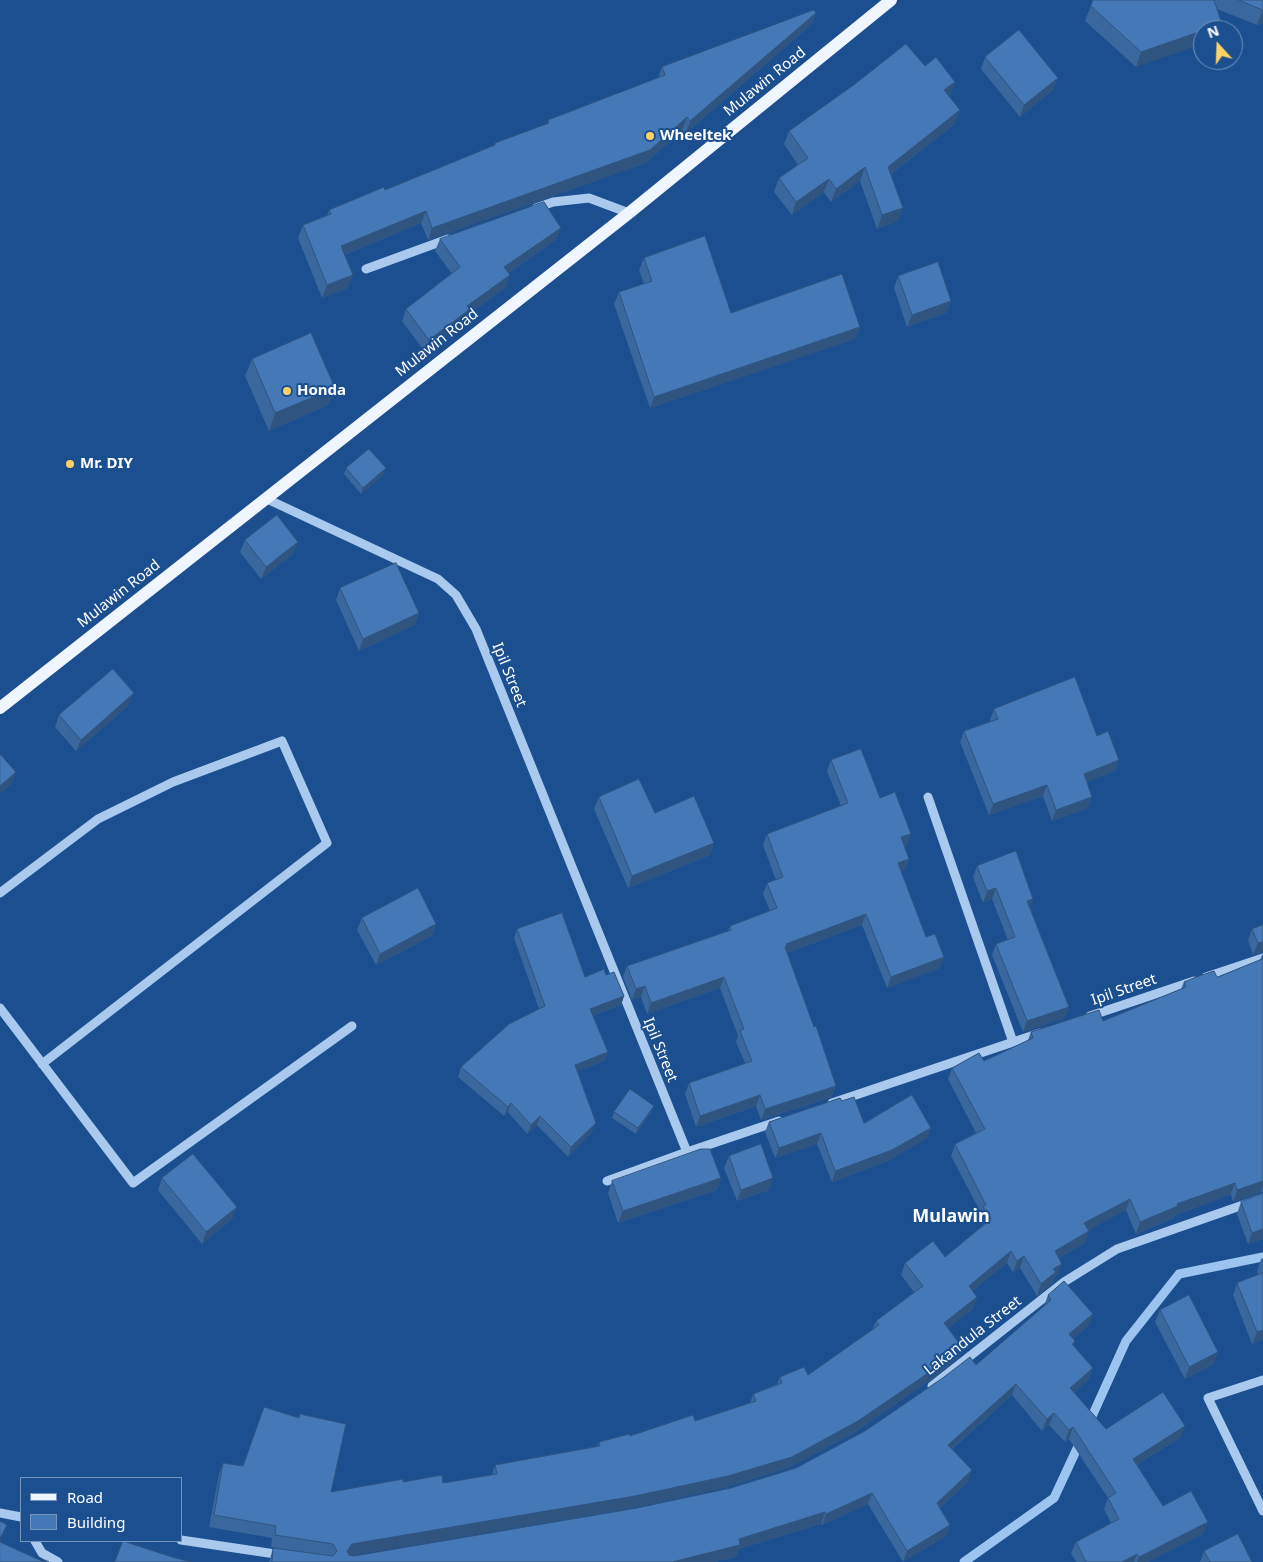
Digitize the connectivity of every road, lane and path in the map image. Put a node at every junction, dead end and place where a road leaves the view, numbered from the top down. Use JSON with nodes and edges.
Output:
{"nodes":[{"id":1,"x":891,"y":0,"type":"edge"},
{"id":2,"x":525,"y":212,"type":"edge"},
{"id":3,"x":630,"y":213,"type":"junction"},
{"id":4,"x":460,"y":235,"type":"edge"},
{"id":5,"x":366,"y":269,"type":"dead end"},
{"id":6,"x":266,"y":498,"type":"junction"},
{"id":7,"x":0,"y":708,"type":"edge"},
{"id":8,"x":928,"y":797,"type":"dead end"},
{"id":9,"x":0,"y":894,"type":"edge"},
{"id":10,"x":1263,"y":958,"type":"edge"},
{"id":11,"x":0,"y":1008,"type":"edge"},
{"id":12,"x":1078,"y":1020,"type":"edge"},
{"id":13,"x":352,"y":1026,"type":"dead end"},
{"id":14,"x":1050,"y":1030,"type":"edge"},
{"id":15,"x":1013,"y":1042,"type":"junction"},
{"id":16,"x":42,"y":1064,"type":"junction"},
{"id":17,"x":826,"y":1105,"type":"edge"},
{"id":18,"x":789,"y":1118,"type":"edge"},
{"id":19,"x":687,"y":1152,"type":"junction"},
{"id":20,"x":606,"y":1181,"type":"dead end"},
{"id":21,"x":1263,"y":1198,"type":"edge"},
{"id":22,"x":1263,"y":1380,"type":"edge"},
{"id":23,"x":928,"y":1389,"type":"edge"},
{"id":24,"x":1263,"y":1511,"type":"edge"},
{"id":25,"x":0,"y":1513,"type":"edge"},
{"id":26,"x":20,"y":1517,"type":"edge"},
{"id":27,"x":182,"y":1540,"type":"edge"},
{"id":28,"x":36,"y":1542,"type":"edge"},
{"id":29,"x":288,"y":1556,"type":"edge"},
{"id":30,"x":58,"y":1562,"type":"edge"}],
"edges":[{"from":1,"to":3,"type":"main road","name":"Mulawin Road"},
{"from":2,"to":3,"type":"street"},
{"from":3,"to":6,"type":"main road","name":"Mulawin Road"},
{"from":4,"to":5,"type":"street"},
{"from":6,"to":7,"type":"main road","name":"Mulawin Road"},
{"from":6,"to":19,"type":"street","name":"Ipil Street"},
{"from":8,"to":15,"type":"street"},
{"from":9,"to":16,"type":"street"},
{"from":10,"to":12,"type":"street","name":"Ipil Street"},
{"from":11,"to":16,"type":"street"},
{"from":13,"to":16,"type":"street"},
{"from":14,"to":15,"type":"street"},
{"from":15,"to":17,"type":"street"},
{"from":18,"to":19,"type":"street"},
{"from":19,"to":20,"type":"street"},
{"from":21,"to":23,"type":"street","name":"Lakandula Street"},
{"from":22,"to":24,"type":"street"},
{"from":25,"to":26,"type":"street"},
{"from":27,"to":29,"type":"street"},
{"from":28,"to":30,"type":"street"}]}
